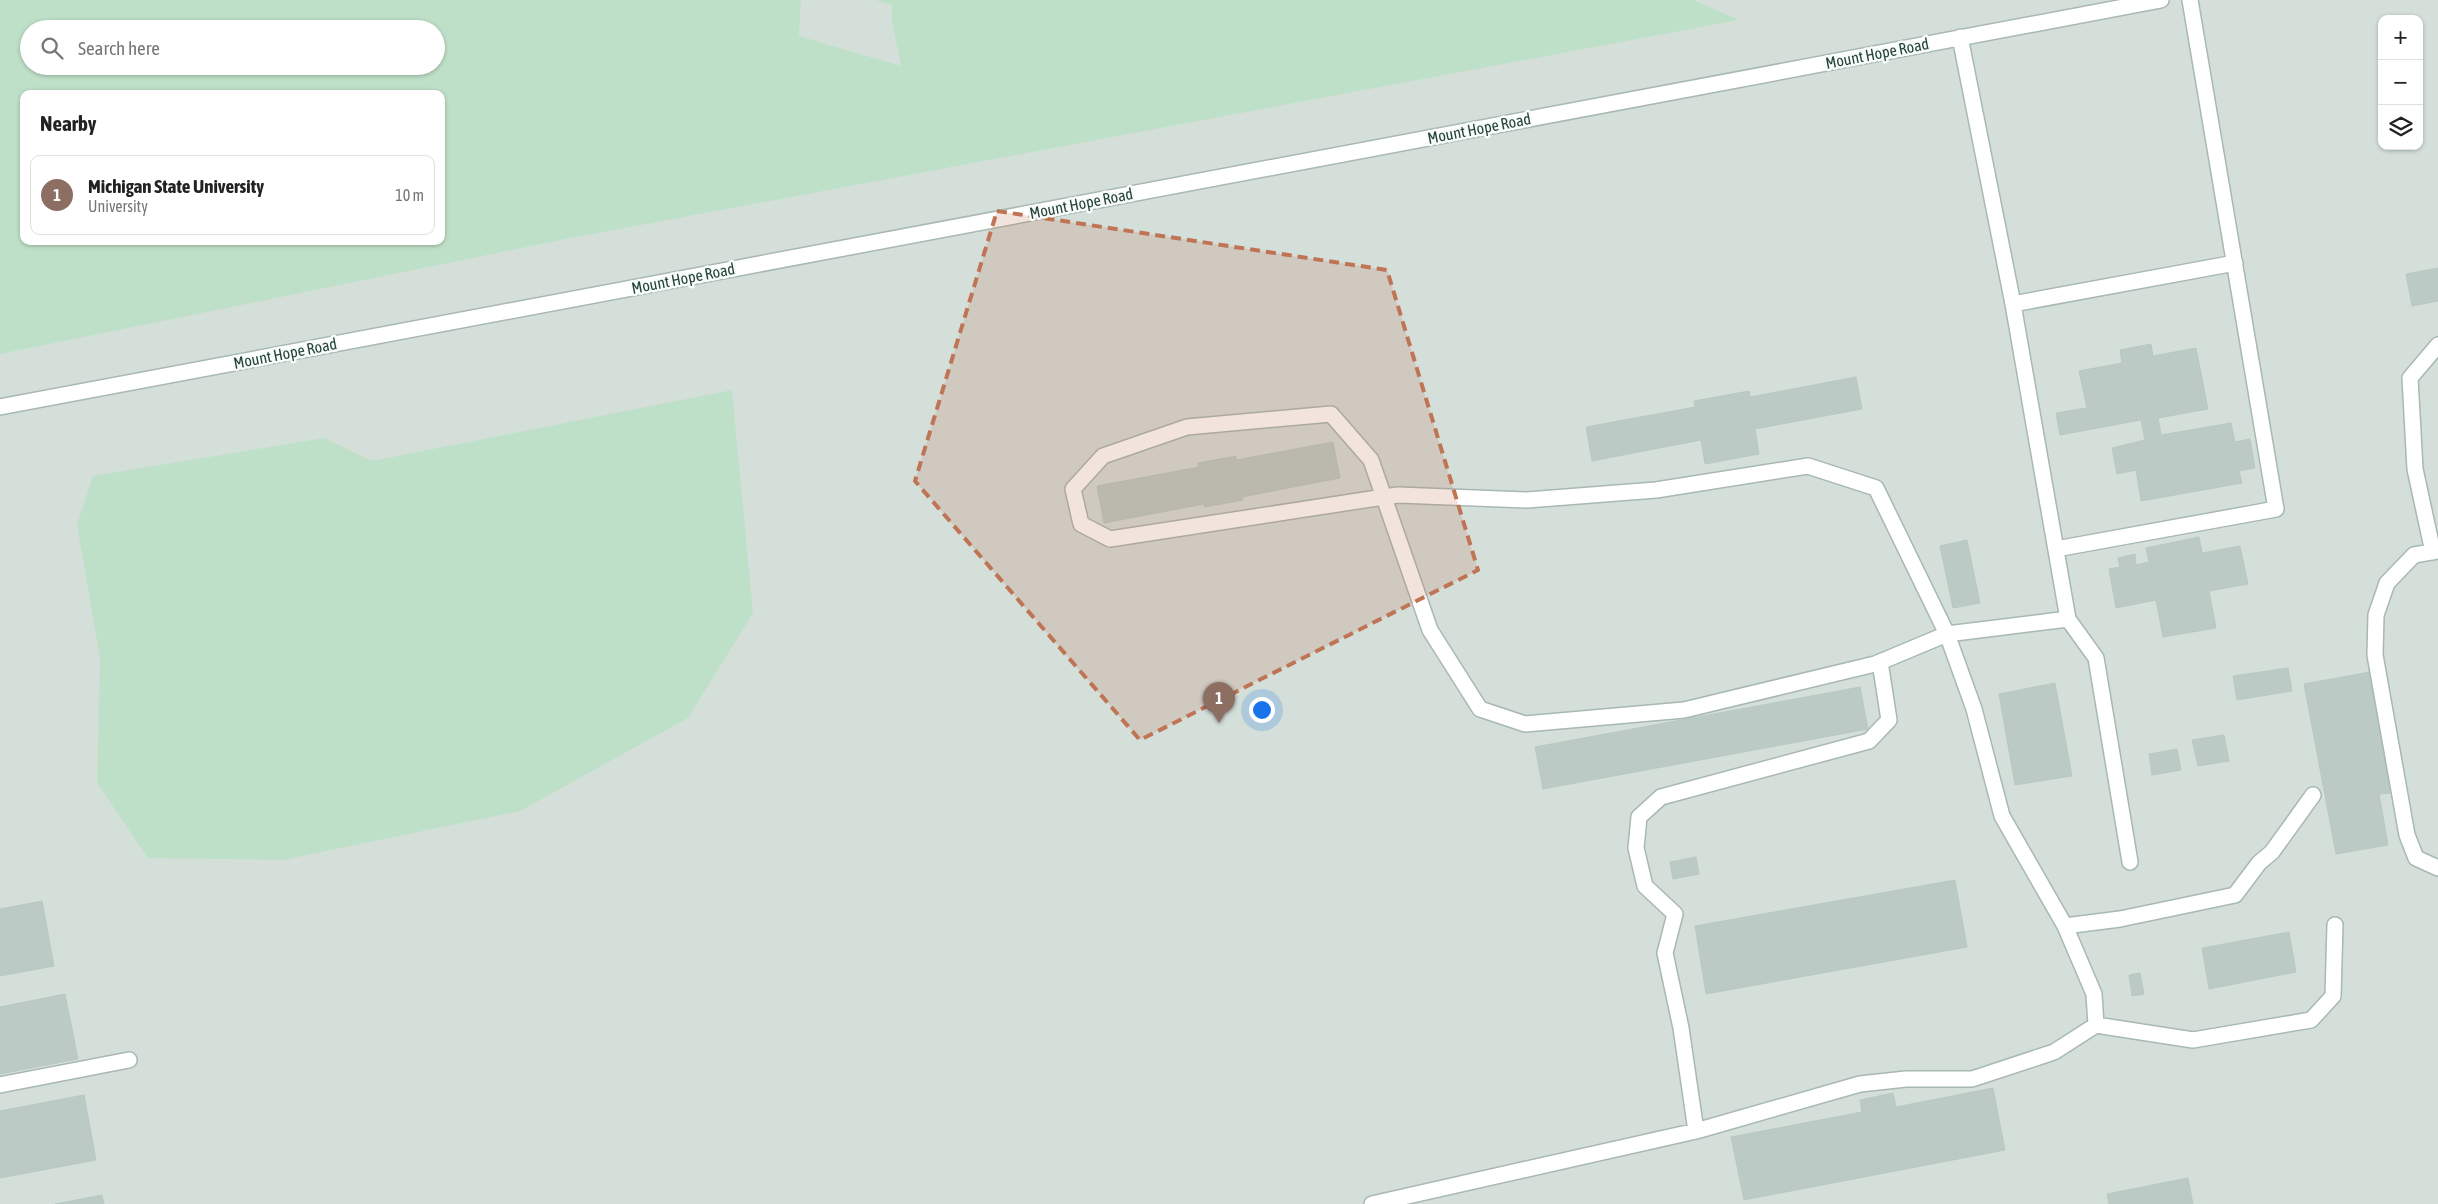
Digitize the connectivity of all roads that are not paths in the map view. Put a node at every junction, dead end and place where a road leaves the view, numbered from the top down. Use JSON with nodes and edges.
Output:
{"nodes":[{"id":1,"x":2161,"y":0,"type":"edge"},
{"id":2,"x":2190,"y":0,"type":"edge"},
{"id":3,"x":1960,"y":37,"type":"junction"},
{"id":4,"x":2235,"y":264,"type":"junction"},
{"id":5,"x":2013,"y":304,"type":"junction"},
{"id":6,"x":2438,"y":345,"type":"edge"},
{"id":7,"x":0,"y":407,"type":"edge"},
{"id":8,"x":1384,"y":497,"type":"junction"},
{"id":9,"x":2056,"y":549,"type":"junction"},
{"id":10,"x":2435,"y":551,"type":"edge"},
{"id":11,"x":2068,"y":619,"type":"junction"},
{"id":12,"x":1947,"y":634,"type":"junction"},
{"id":13,"x":1880,"y":662,"type":"junction"},
{"id":14,"x":2313,"y":795,"type":"dead end"},
{"id":15,"x":2130,"y":862,"type":"dead end"},
{"id":16,"x":2438,"y":868,"type":"edge"},
{"id":17,"x":2335,"y":925,"type":"dead end"},
{"id":18,"x":2065,"y":926,"type":"junction"},
{"id":19,"x":2096,"y":1025,"type":"junction"},
{"id":20,"x":129,"y":1060,"type":"dead end"},
{"id":21,"x":0,"y":1085,"type":"edge"},
{"id":22,"x":1696,"y":1131,"type":"junction"},
{"id":23,"x":1372,"y":1204,"type":"edge"}],
"edges":[{"from":1,"to":3,"type":"street","name":"Mount Hope Road"},
{"from":2,"to":4,"type":"street"},
{"from":3,"to":5,"type":"street"},
{"from":3,"to":7,"type":"street","name":"Mount Hope Road"},
{"from":4,"to":5,"type":"street"},
{"from":4,"to":9,"type":"street"},
{"from":5,"to":9,"type":"street"},
{"from":6,"to":10,"type":"street"},
{"from":8,"to":8,"type":"street"},
{"from":8,"to":12,"type":"street"},
{"from":8,"to":13,"type":"street"},
{"from":9,"to":11,"type":"street"},
{"from":10,"to":16,"type":"street"},
{"from":11,"to":12,"type":"street"},
{"from":11,"to":15,"type":"street"},
{"from":12,"to":13,"type":"street"},
{"from":12,"to":18,"type":"street"},
{"from":13,"to":22,"type":"street"},
{"from":14,"to":18,"type":"street"},
{"from":17,"to":19,"type":"street"},
{"from":18,"to":19,"type":"street"},
{"from":19,"to":22,"type":"street"},
{"from":20,"to":21,"type":"street"},
{"from":22,"to":23,"type":"street"}]}
